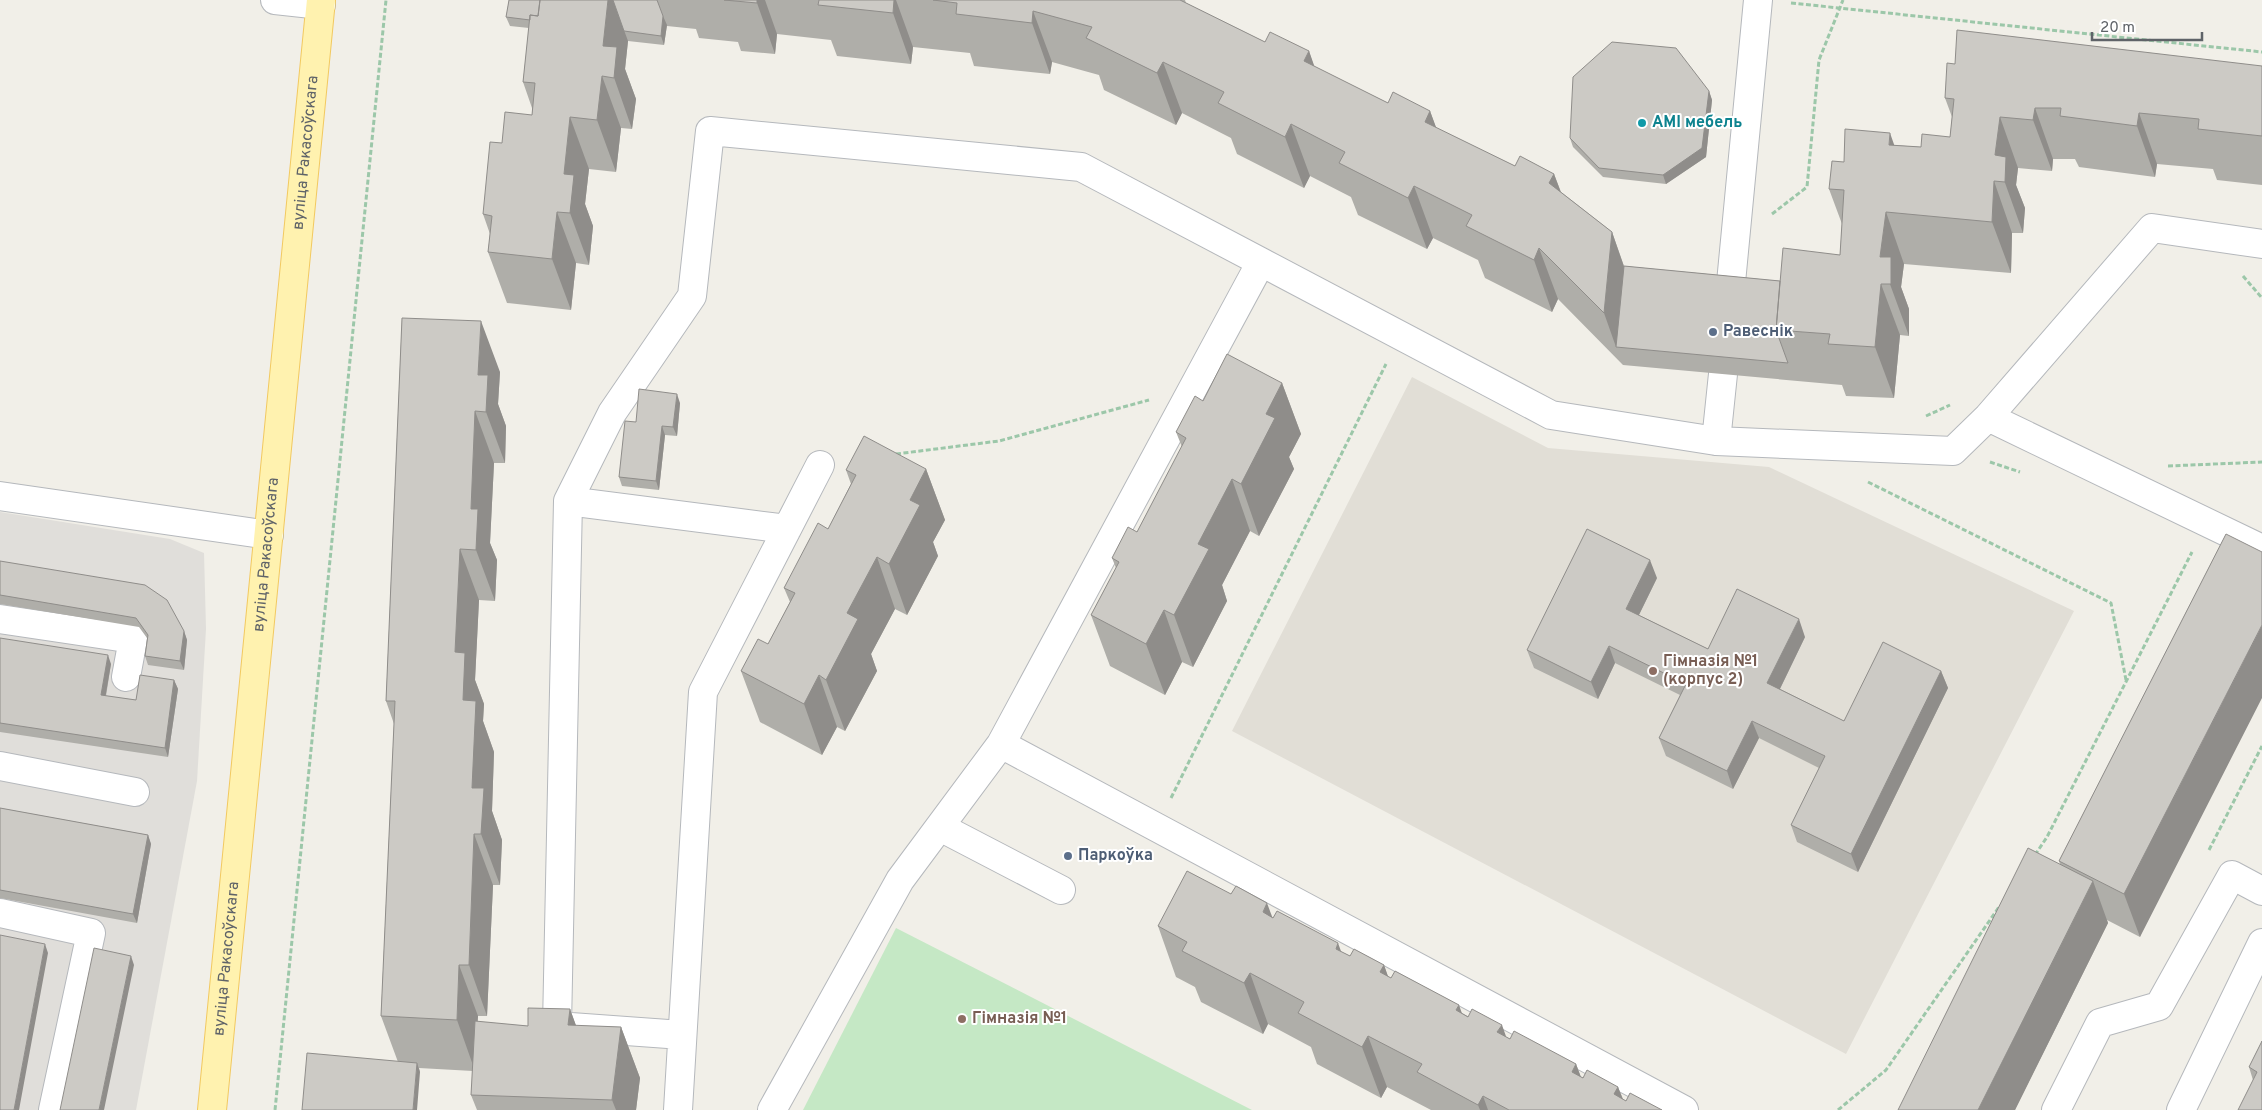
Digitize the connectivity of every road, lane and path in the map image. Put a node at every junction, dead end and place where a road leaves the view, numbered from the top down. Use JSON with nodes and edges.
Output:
{"nodes":[{"id":1,"x":275,"y":0,"type":"edge"},
{"id":2,"x":386,"y":0,"type":"edge"},
{"id":3,"x":1843,"y":0,"type":"edge"},
{"id":4,"x":1771,"y":1,"type":"edge"},
{"id":5,"x":321,"y":3,"type":"edge"},
{"id":6,"x":1839,"y":9,"type":"junction"},
{"id":7,"x":2262,"y":52,"type":"edge"},
{"id":8,"x":1770,"y":216,"type":"dead end"},
{"id":9,"x":2262,"y":244,"type":"edge"},
{"id":10,"x":1261,"y":262,"type":"junction"},
{"id":11,"x":1730,"y":293,"type":"edge"},
{"id":12,"x":1400,"y":336,"type":"junction"},
{"id":13,"x":1723,"y":374,"type":"edge"},
{"id":14,"x":1193,"y":389,"type":"junction"},
{"id":15,"x":1957,"y":403,"type":"dead end"},
{"id":16,"x":1922,"y":417,"type":"dead end"},
{"id":17,"x":1988,"y":417,"type":"junction"},
{"id":18,"x":1716,"y":441,"type":"junction"},
{"id":19,"x":895,"y":454,"type":"edge"},
{"id":20,"x":2262,"y":462,"type":"edge"},
{"id":21,"x":820,"y":464,"type":"dead end"},
{"id":22,"x":2165,"y":466,"type":"dead end"},
{"id":23,"x":1864,"y":480,"type":"dead end"},
{"id":24,"x":0,"y":496,"type":"edge"},
{"id":25,"x":568,"y":501,"type":"junction"},
{"id":26,"x":787,"y":528,"type":"junction"},
{"id":27,"x":269,"y":535,"type":"junction"},
{"id":28,"x":2194,"y":546,"type":"dead end"},
{"id":29,"x":2262,"y":549,"type":"edge"},
{"id":30,"x":0,"y":619,"type":"edge"},
{"id":31,"x":126,"y":677,"type":"dead end"},
{"id":32,"x":2126,"y":681,"type":"junction"},
{"id":33,"x":1002,"y":744,"type":"junction"},
{"id":34,"x":2262,"y":746,"type":"edge"},
{"id":35,"x":0,"y":766,"type":"edge"},
{"id":36,"x":135,"y":792,"type":"dead end"},
{"id":37,"x":940,"y":827,"type":"junction"},
{"id":38,"x":1156,"y":827,"type":"junction"},
{"id":39,"x":2208,"y":852,"type":"dead end"},
{"id":40,"x":2031,"y":862,"type":"edge"},
{"id":41,"x":1061,"y":890,"type":"dead end"},
{"id":42,"x":2262,"y":891,"type":"edge"},
{"id":43,"x":2003,"y":902,"type":"edge"},
{"id":44,"x":0,"y":913,"type":"edge"},
{"id":45,"x":2262,"y":943,"type":"edge"},
{"id":46,"x":682,"y":1035,"type":"junction"},
{"id":47,"x":53,"y":1110,"type":"edge"},
{"id":48,"x":212,"y":1110,"type":"edge"},
{"id":49,"x":275,"y":1110,"type":"edge"},
{"id":50,"x":678,"y":1110,"type":"edge"},
{"id":51,"x":772,"y":1110,"type":"edge"},
{"id":52,"x":1684,"y":1110,"type":"edge"},
{"id":53,"x":1838,"y":1110,"type":"edge"},
{"id":54,"x":2056,"y":1110,"type":"edge"},
{"id":55,"x":2181,"y":1110,"type":"edge"}],
"edges":[{"from":1,"to":5,"type":"lane"},
{"from":2,"to":49,"type":"path"},
{"from":3,"to":6,"type":"path"},
{"from":4,"to":6,"type":"path"},
{"from":4,"to":11,"type":"lane"},
{"from":5,"to":27,"type":"main road","name":"вуліца Ракасоўскага"},
{"from":6,"to":7,"type":"path"},
{"from":6,"to":8,"type":"path"},
{"from":9,"to":17,"type":"lane"},
{"from":10,"to":12,"type":"lane"},
{"from":10,"to":14,"type":"lane"},
{"from":10,"to":25,"type":"lane"},
{"from":12,"to":18,"type":"lane"},
{"from":12,"to":38,"type":"path"},
{"from":13,"to":18,"type":"lane"},
{"from":14,"to":19,"type":"path"},
{"from":14,"to":33,"type":"lane"},
{"from":15,"to":16,"type":"path"},
{"from":17,"to":18,"type":"lane"},
{"from":17,"to":29,"type":"lane"},
{"from":20,"to":22,"type":"path"},
{"from":21,"to":26,"type":"lane"},
{"from":23,"to":32,"type":"path"},
{"from":24,"to":27,"type":"lane"},
{"from":25,"to":26,"type":"lane"},
{"from":25,"to":46,"type":"lane"},
{"from":26,"to":46,"type":"lane"},
{"from":27,"to":48,"type":"main road","name":"вуліца Ракасоўскага"},
{"from":28,"to":32,"type":"path"},
{"from":30,"to":31,"type":"lane"},
{"from":32,"to":40,"type":"path"},
{"from":33,"to":37,"type":"lane"},
{"from":33,"to":38,"type":"lane"},
{"from":34,"to":39,"type":"path"},
{"from":35,"to":36,"type":"lane"},
{"from":37,"to":41,"type":"lane"},
{"from":37,"to":51,"type":"lane"},
{"from":38,"to":52,"type":"lane"},
{"from":42,"to":54,"type":"lane"},
{"from":43,"to":53,"type":"path"},
{"from":44,"to":47,"type":"lane"},
{"from":45,"to":55,"type":"lane"},
{"from":46,"to":50,"type":"lane"}]}
